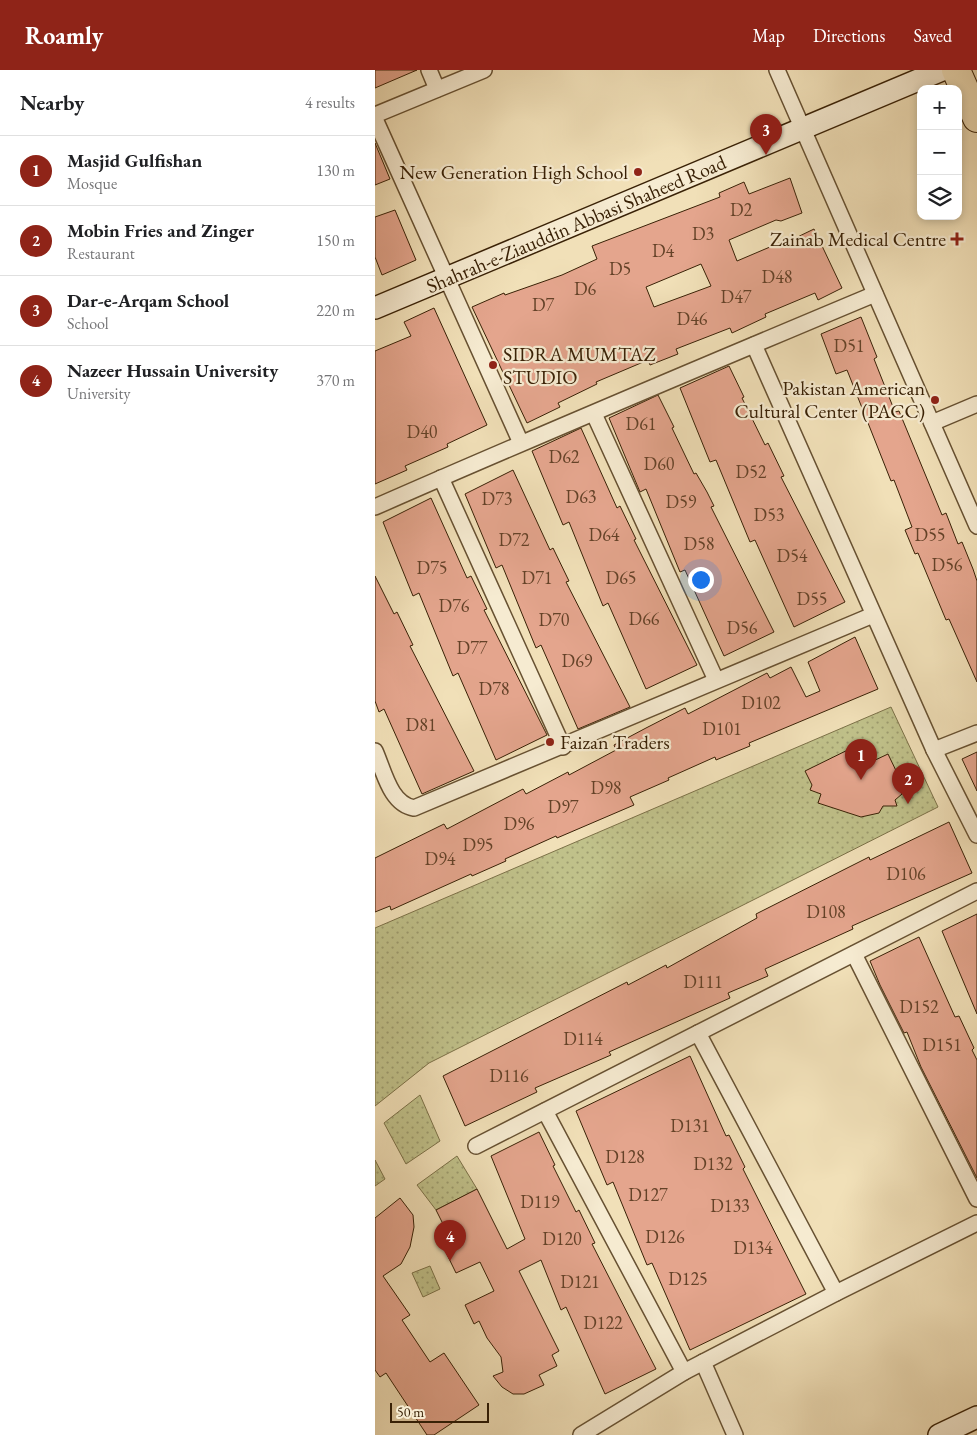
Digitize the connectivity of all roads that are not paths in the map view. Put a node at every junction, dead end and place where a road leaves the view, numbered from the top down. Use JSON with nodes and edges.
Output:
{"nodes":[{"id":1,"x":429,"y":70,"type":"edge"},
{"id":2,"x":484,"y":70,"type":"edge"},
{"id":3,"x":777,"y":70,"type":"edge"},
{"id":4,"x":942,"y":70,"type":"edge"},
{"id":5,"x":956,"y":70,"type":"edge"},
{"id":6,"x":437,"y":89,"type":"junction"},
{"id":7,"x":375,"y":117,"type":"edge"},
{"id":8,"x":977,"y":118,"type":"edge"},
{"id":9,"x":802,"y":129,"type":"junction"},
{"id":10,"x":445,"y":279,"type":"junction"},
{"id":11,"x":875,"y":294,"type":"junction"},
{"id":12,"x":375,"y":308,"type":"edge"},
{"id":13,"x":754,"y":345,"type":"junction"},
{"id":14,"x":977,"y":404,"type":"edge"},
{"id":15,"x":594,"y":414,"type":"junction"},
{"id":16,"x":932,"y":423,"type":"junction"},
{"id":17,"x":521,"y":443,"type":"junction"},
{"id":18,"x":441,"y":478,"type":"junction"},
{"id":19,"x":375,"y":507,"type":"edge"},
{"id":20,"x":977,"y":526,"type":"edge"},
{"id":21,"x":873,"y":615,"type":"junction"},
{"id":22,"x":716,"y":680,"type":"junction"},
{"id":23,"x":977,"y":733,"type":"edge"},
{"id":24,"x":563,"y":747,"type":"junction"},
{"id":25,"x":934,"y":750,"type":"junction"},
{"id":26,"x":375,"y":751,"type":"edge"},
{"id":27,"x":977,"y":835,"type":"edge"},
{"id":28,"x":977,"y":891,"type":"edge"},
{"id":29,"x":854,"y":954,"type":"junction"},
{"id":30,"x":698,"y":1033,"type":"junction"},
{"id":31,"x":545,"y":1111,"type":"junction"},
{"id":32,"x":476,"y":1146,"type":"dead end"},
{"id":33,"x":977,"y":1199,"type":"edge"},
{"id":34,"x":977,"y":1223,"type":"edge"},
{"id":35,"x":836,"y":1293,"type":"junction"},
{"id":36,"x":703,"y":1362,"type":"junction"},
{"id":37,"x":684,"y":1372,"type":"junction"},
{"id":38,"x":977,"y":1417,"type":"edge"},
{"id":39,"x":581,"y":1435,"type":"edge"},
{"id":40,"x":735,"y":1435,"type":"edge"},
{"id":41,"x":939,"y":1435,"type":"edge"}],
"edges":[{"from":1,"to":6,"type":"street"},
{"from":2,"to":6,"type":"street"},
{"from":3,"to":9,"type":"street"},
{"from":4,"to":9,"type":"street","name":"Shahrah-e-Ziauddin Abbasi Shaheed Road"},
{"from":5,"to":8,"type":"highway"},
{"from":6,"to":7,"type":"street"},
{"from":7,"to":10,"type":"street"},
{"from":9,"to":10,"type":"street","name":"Shahrah-e-Ziauddin Abbasi Shaheed Road"},
{"from":9,"to":11,"type":"street"},
{"from":10,"to":12,"type":"street","name":"Shahrah-e-Ziauddin Abbasi Shaheed Road"},
{"from":10,"to":17,"type":"street"},
{"from":11,"to":13,"type":"street"},
{"from":11,"to":16,"type":"street"},
{"from":13,"to":15,"type":"street"},
{"from":13,"to":21,"type":"street"},
{"from":14,"to":16,"type":"street"},
{"from":15,"to":17,"type":"street"},
{"from":15,"to":22,"type":"street"},
{"from":16,"to":20,"type":"street"},
{"from":17,"to":18,"type":"street"},
{"from":18,"to":19,"type":"street"},
{"from":18,"to":24,"type":"street"},
{"from":21,"to":22,"type":"street"},
{"from":21,"to":25,"type":"street"},
{"from":22,"to":24,"type":"street"},
{"from":23,"to":25,"type":"street"},
{"from":24,"to":26,"type":"street"},
{"from":25,"to":27,"type":"street"},
{"from":28,"to":29,"type":"street"},
{"from":29,"to":30,"type":"street"},
{"from":29,"to":33,"type":"street"},
{"from":30,"to":31,"type":"street"},
{"from":30,"to":35,"type":"street"},
{"from":31,"to":32,"type":"street"},
{"from":31,"to":37,"type":"street"},
{"from":34,"to":35,"type":"street"},
{"from":35,"to":36,"type":"street"},
{"from":36,"to":37,"type":"street"},
{"from":36,"to":40,"type":"street"},
{"from":37,"to":39,"type":"street"},
{"from":38,"to":41,"type":"street"}]}
